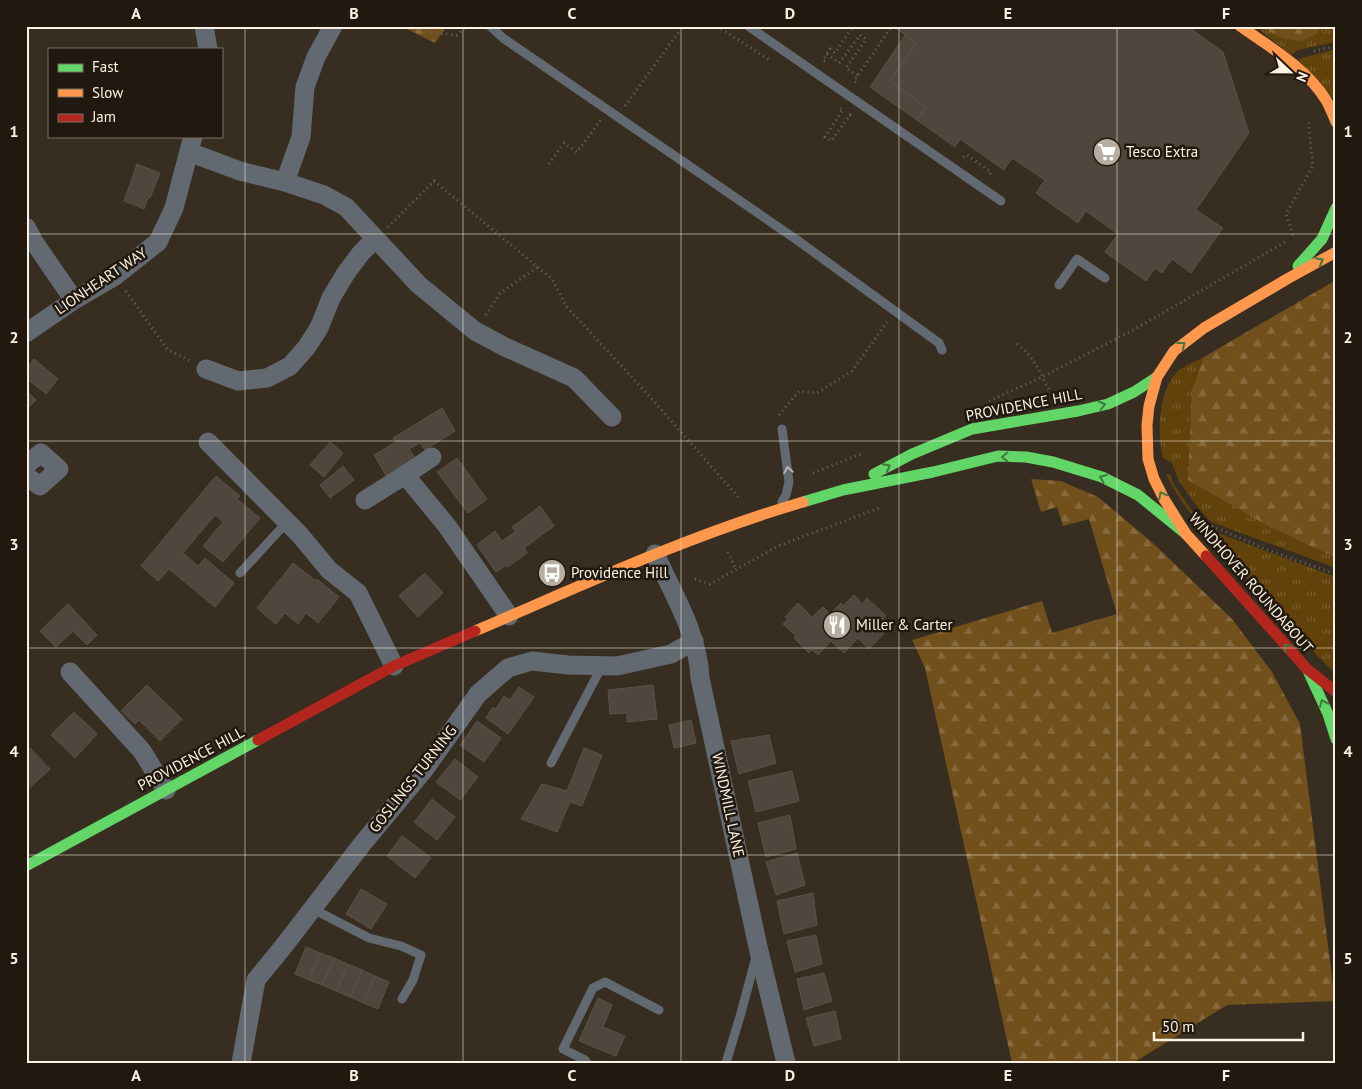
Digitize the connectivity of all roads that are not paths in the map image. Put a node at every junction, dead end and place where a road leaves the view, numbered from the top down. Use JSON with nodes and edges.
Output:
{"nodes":[{"id":1,"x":204,"y":26,"type":"edge"},
{"id":2,"x":333,"y":26,"type":"edge"},
{"id":3,"x":490,"y":26,"type":"edge"},
{"id":4,"x":748,"y":26,"type":"edge"},
{"id":5,"x":1240,"y":26,"type":"edge"},
{"id":6,"x":208,"y":48,"type":"edge"},
{"id":7,"x":1336,"y":122,"type":"edge"},
{"id":8,"x":191,"y":144,"type":"edge"},
{"id":9,"x":284,"y":182,"type":"junction"},
{"id":10,"x":1001,"y":201,"type":"dead end"},
{"id":11,"x":1336,"y":208,"type":"edge"},
{"id":12,"x":26,"y":227,"type":"edge"},
{"id":13,"x":375,"y":239,"type":"junction"},
{"id":14,"x":1336,"y":252,"type":"edge"},
{"id":15,"x":1105,"y":278,"type":"dead end"},
{"id":16,"x":1287,"y":279,"type":"junction"},
{"id":17,"x":1059,"y":285,"type":"dead end"},
{"id":18,"x":74,"y":300,"type":"junction"},
{"id":19,"x":26,"y":333,"type":"edge"},
{"id":20,"x":942,"y":350,"type":"dead end"},
{"id":21,"x":206,"y":370,"type":"road end"},
{"id":22,"x":1157,"y":377,"type":"junction"},
{"id":23,"x":612,"y":417,"type":"dead end"},
{"id":24,"x":782,"y":429,"type":"dead end"},
{"id":25,"x":208,"y":442,"type":"dead end"},
{"id":26,"x":432,"y":457,"type":"dead end"},
{"id":27,"x":26,"y":465,"type":"edge"},
{"id":28,"x":405,"y":475,"type":"junction"},
{"id":29,"x":26,"y":476,"type":"edge"},
{"id":30,"x":843,"y":490,"type":"junction"},
{"id":31,"x":365,"y":500,"type":"dead end"},
{"id":32,"x":779,"y":509,"type":"junction"},
{"id":33,"x":287,"y":522,"type":"junction"},
{"id":34,"x":1186,"y":534,"type":"junction"},
{"id":35,"x":655,"y":554,"type":"junction"},
{"id":36,"x":240,"y":573,"type":"dead end"},
{"id":37,"x":509,"y":616,"type":"junction"},
{"id":38,"x":694,"y":641,"type":"junction"},
{"id":39,"x":394,"y":666,"type":"junction"},
{"id":40,"x":602,"y":666,"type":"junction"},
{"id":41,"x":1307,"y":669,"type":"junction"},
{"id":42,"x":70,"y":672,"type":"dead end"},
{"id":43,"x":1336,"y":692,"type":"edge"},
{"id":44,"x":1336,"y":739,"type":"edge"},
{"id":45,"x":551,"y":763,"type":"dead end"},
{"id":46,"x":166,"y":790,"type":"junction"},
{"id":47,"x":29,"y":859,"type":"edge"},
{"id":48,"x":313,"y":909,"type":"junction"},
{"id":49,"x":758,"y":947,"type":"junction"},
{"id":50,"x":402,"y":999,"type":"dead end"},
{"id":51,"x":659,"y":1010,"type":"dead end"},
{"id":52,"x":241,"y":1063,"type":"edge"},
{"id":53,"x":587,"y":1063,"type":"edge"},
{"id":54,"x":726,"y":1063,"type":"edge"},
{"id":55,"x":786,"y":1063,"type":"edge"}],
"edges":[{"from":1,"to":6,"type":"street"},
{"from":2,"to":9,"type":"street"},
{"from":3,"to":20,"type":"lane"},
{"from":4,"to":10,"type":"lane"},
{"from":5,"to":7,"type":"main road"},
{"from":8,"to":9,"type":"street"},
{"from":8,"to":18,"type":"street","name":"LIONHEART WAY"},
{"from":9,"to":13,"type":"street"},
{"from":11,"to":16,"type":"main road"},
{"from":12,"to":18,"type":"street"},
{"from":13,"to":21,"type":"street"},
{"from":13,"to":23,"type":"street"},
{"from":16,"to":14,"type":"main road","name":"WINDHOVER ROUNDABOUT","one_way":true},
{"from":15,"to":17,"type":"lane"},
{"from":22,"to":16,"type":"main road","name":"WINDHOVER ROUNDABOUT","one_way":true},
{"from":18,"to":19,"type":"street","name":"LIONHEART WAY"},
{"from":30,"to":22,"type":"main road","name":"PROVIDENCE HILL","one_way":true},
{"from":34,"to":22,"type":"main road","name":"WINDHOVER ROUNDABOUT","one_way":true},
{"from":32,"to":24,"type":"lane","one_way":true},
{"from":25,"to":33,"type":"street"},
{"from":26,"to":28,"type":"street"},
{"from":27,"to":29,"type":"street"},
{"from":28,"to":31,"type":"street"},
{"from":28,"to":37,"type":"street"},
{"from":30,"to":32,"type":"main road","name":"PROVIDENCE HILL"},
{"from":34,"to":30,"type":"main road","name":"PROVIDENCE HILL","one_way":true},
{"from":32,"to":35,"type":"main road","name":"PROVIDENCE HILL"},
{"from":33,"to":36,"type":"lane"},
{"from":33,"to":39,"type":"street"},
{"from":41,"to":34,"type":"main road","name":"WINDHOVER ROUNDABOUT","one_way":true},
{"from":35,"to":37,"type":"main road","name":"PROVIDENCE HILL"},
{"from":35,"to":38,"type":"street","name":"WINDMILL LANE"},
{"from":37,"to":39,"type":"main road","name":"PROVIDENCE HILL"},
{"from":38,"to":40,"type":"street","name":"GOSLINGS TURNING"},
{"from":38,"to":49,"type":"street","name":"WINDMILL LANE"},
{"from":39,"to":46,"type":"main road","name":"PROVIDENCE HILL"},
{"from":40,"to":45,"type":"lane"},
{"from":40,"to":48,"type":"street","name":"GOSLINGS TURNING"},
{"from":41,"to":43,"type":"main road","name":"WINDHOVER ROUNDABOUT"},
{"from":44,"to":41,"type":"main road","one_way":true},
{"from":42,"to":46,"type":"street"},
{"from":46,"to":47,"type":"main road","name":"PROVIDENCE HILL"},
{"from":48,"to":50,"type":"lane"},
{"from":48,"to":52,"type":"street","name":"GOSLINGS TURNING"},
{"from":49,"to":54,"type":"lane"},
{"from":49,"to":55,"type":"street","name":"WINDMILL LANE"},
{"from":51,"to":53,"type":"lane"}]}
